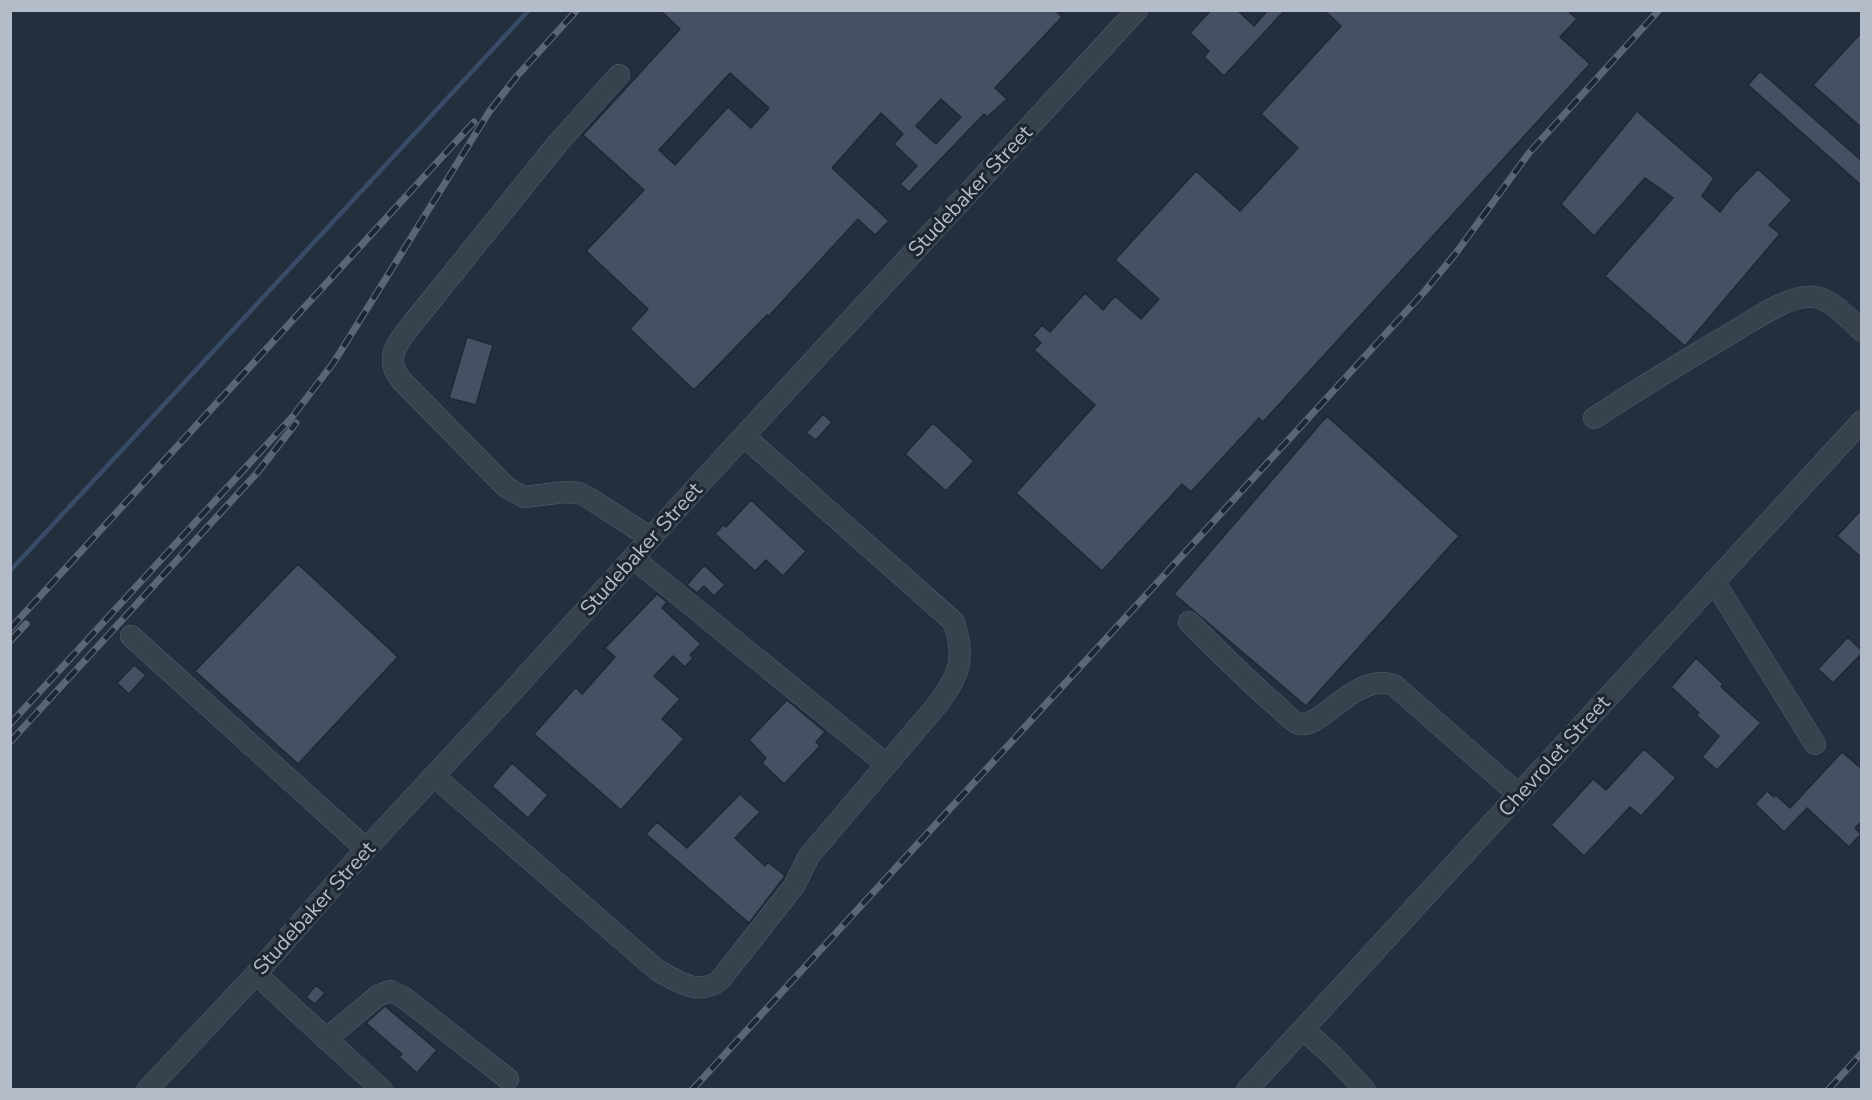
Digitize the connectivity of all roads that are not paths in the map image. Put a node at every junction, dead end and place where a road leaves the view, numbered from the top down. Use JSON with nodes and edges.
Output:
{"nodes":[{"id":1,"x":1137,"y":10,"type":"edge"},
{"id":2,"x":619,"y":75,"type":"dead end"},
{"id":3,"x":1862,"y":331,"type":"edge"},
{"id":4,"x":1594,"y":418,"type":"dead end"},
{"id":5,"x":1862,"y":421,"type":"edge"},
{"id":6,"x":744,"y":436,"type":"junction"},
{"id":7,"x":651,"y":538,"type":"junction"},
{"id":8,"x":633,"y":558,"type":"junction"},
{"id":9,"x":1714,"y":581,"type":"junction"},
{"id":10,"x":1189,"y":622,"type":"dead end"},
{"id":11,"x":131,"y":636,"type":"dead end"},
{"id":12,"x":1815,"y":744,"type":"dead end"},
{"id":13,"x":886,"y":764,"type":"junction"},
{"id":14,"x":434,"y":776,"type":"junction"},
{"id":15,"x":1519,"y":795,"type":"junction"},
{"id":16,"x":366,"y":849,"type":"junction"},
{"id":17,"x":256,"y":974,"type":"junction"},
{"id":18,"x":1303,"y":1029,"type":"junction"},
{"id":19,"x":326,"y":1039,"type":"junction"},
{"id":20,"x":508,"y":1079,"type":"dead end"},
{"id":21,"x":147,"y":1089,"type":"edge"},
{"id":22,"x":382,"y":1089,"type":"edge"},
{"id":23,"x":1247,"y":1089,"type":"edge"},
{"id":24,"x":1365,"y":1089,"type":"edge"}],
"edges":[{"from":1,"to":6,"type":"lane","name":"Studebaker Street"},
{"from":2,"to":7,"type":"lane"},
{"from":3,"to":4,"type":"lane"},
{"from":5,"to":9,"type":"lane","name":"Chevrolet Street"},
{"from":6,"to":7,"type":"lane","name":"Studebaker Street"},
{"from":6,"to":13,"type":"lane"},
{"from":7,"to":8,"type":"lane","name":"Studebaker Street"},
{"from":8,"to":13,"type":"lane"},
{"from":8,"to":14,"type":"lane","name":"Studebaker Street"},
{"from":9,"to":12,"type":"lane"},
{"from":9,"to":15,"type":"lane","name":"Chevrolet Street"},
{"from":10,"to":15,"type":"lane"},
{"from":11,"to":16,"type":"lane"},
{"from":13,"to":14,"type":"lane"},
{"from":14,"to":16,"type":"lane","name":"Studebaker Street"},
{"from":15,"to":18,"type":"lane","name":"Chevrolet Street"},
{"from":16,"to":17,"type":"lane","name":"Studebaker Street"},
{"from":17,"to":19,"type":"lane"},
{"from":17,"to":21,"type":"lane","name":"Studebaker Street"},
{"from":18,"to":23,"type":"lane","name":"Chevrolet Street"},
{"from":18,"to":24,"type":"lane"},
{"from":19,"to":20,"type":"lane"},
{"from":19,"to":22,"type":"lane"}]}
